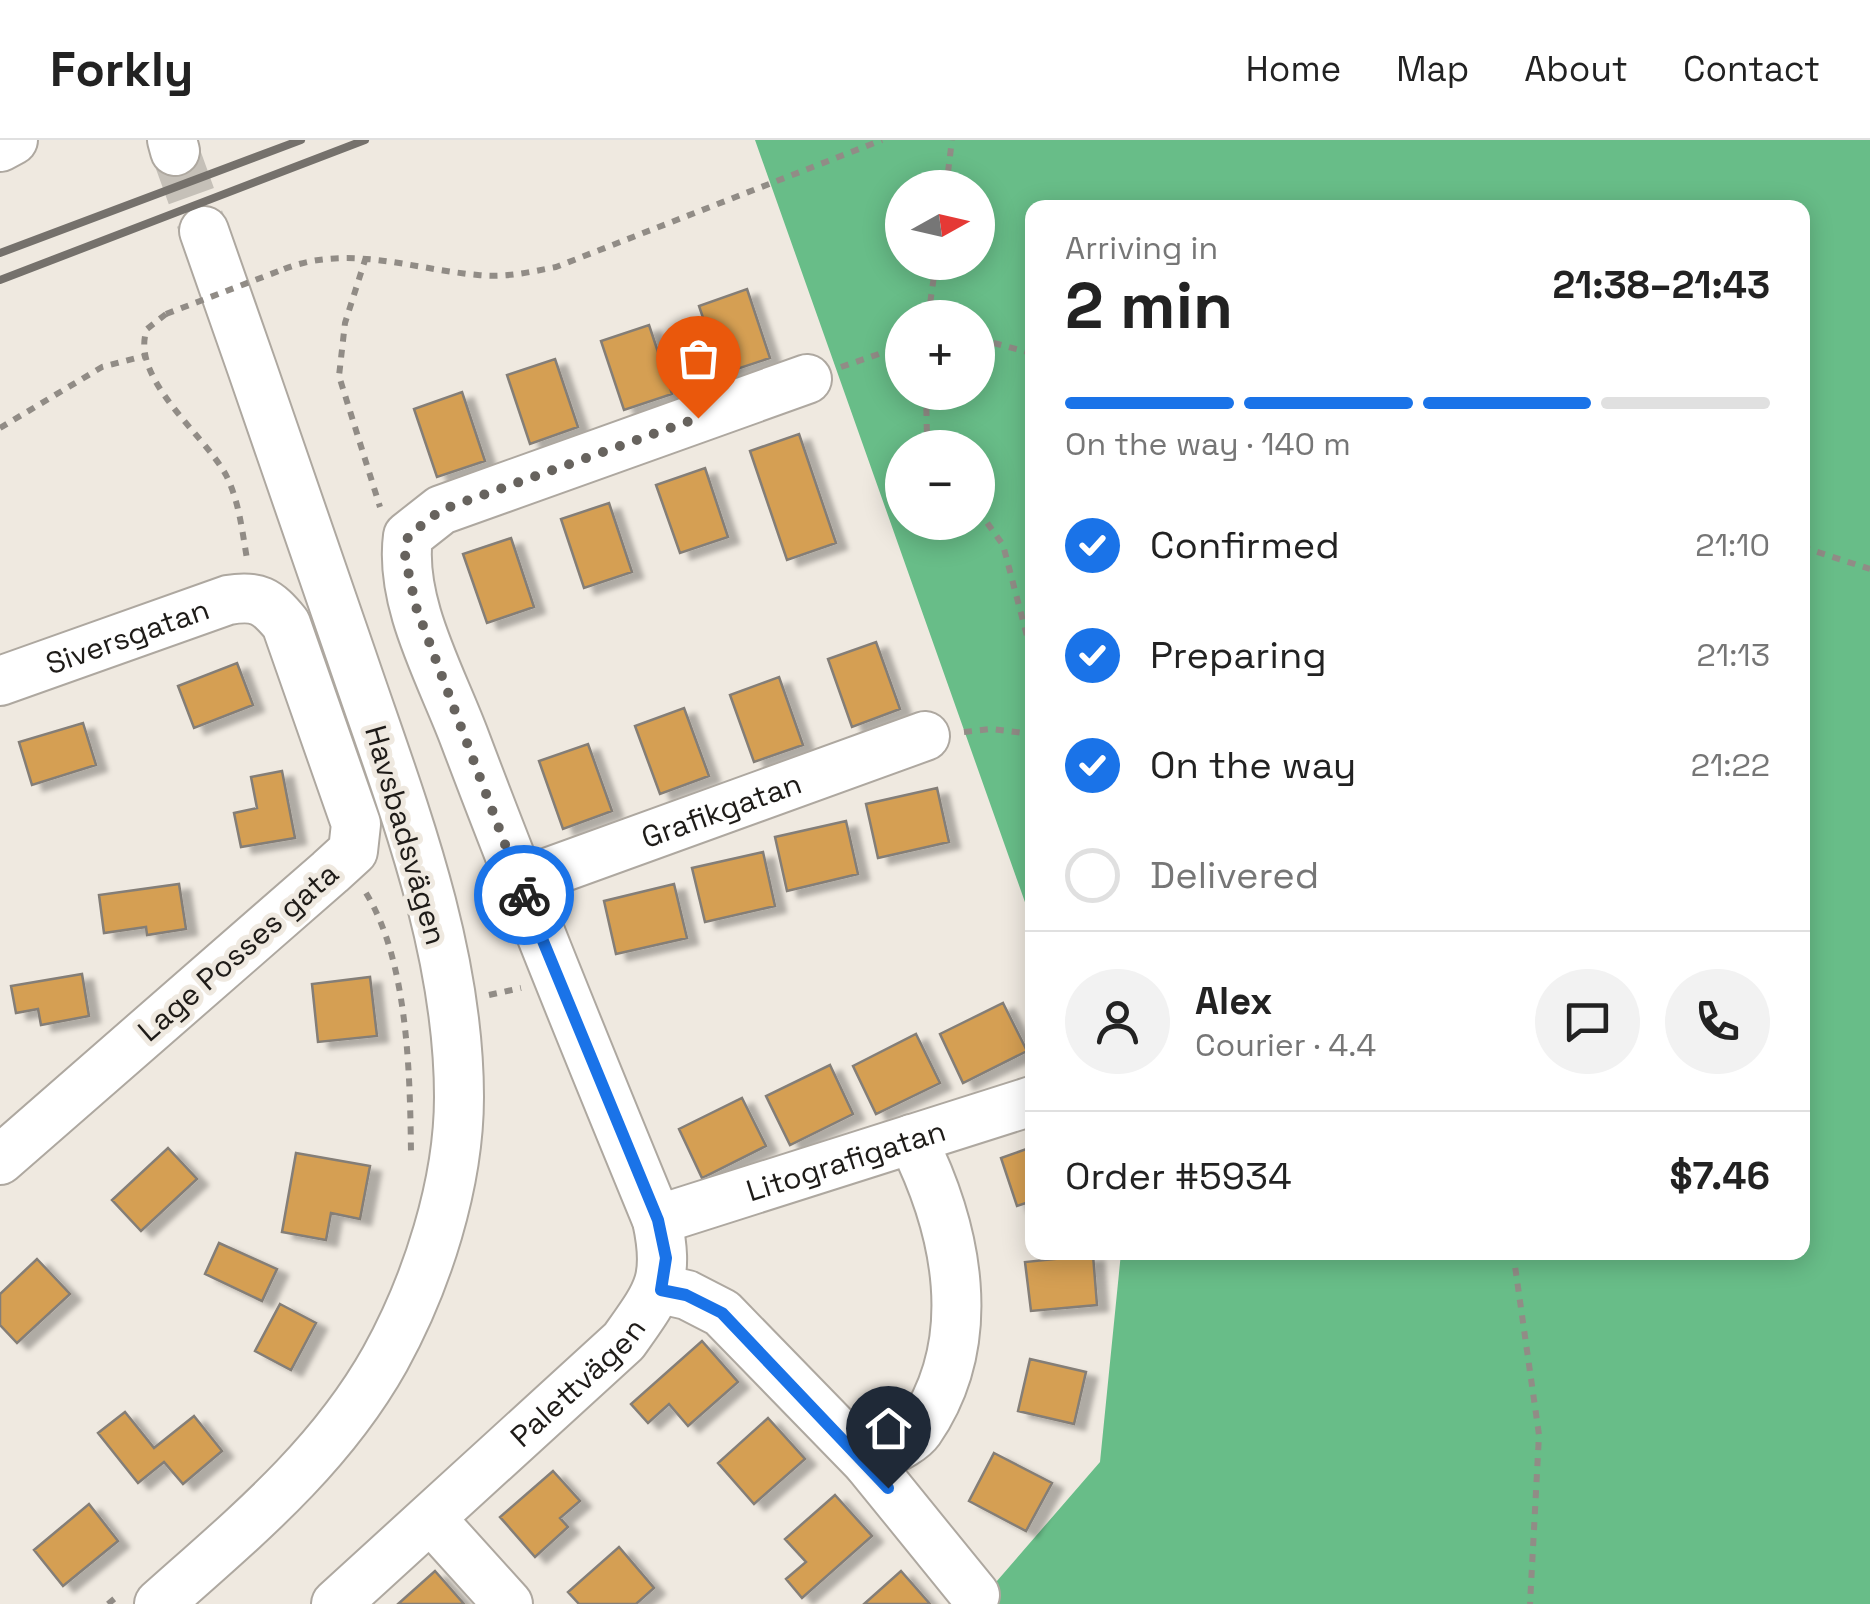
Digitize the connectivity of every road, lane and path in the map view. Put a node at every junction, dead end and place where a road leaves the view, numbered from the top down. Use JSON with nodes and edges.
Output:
{"nodes":[{"id":1,"x":14,"y":140,"type":"edge"},
{"id":2,"x":882,"y":140,"type":"edge"},
{"id":3,"x":952,"y":140,"type":"edge"},
{"id":4,"x":0,"y":147,"type":"edge"},
{"id":5,"x":948,"y":170,"type":"edge"},
{"id":6,"x":204,"y":231,"type":"tunnel mouth"},
{"id":7,"x":366,"y":257,"type":"junction"},
{"id":8,"x":248,"y":273,"type":"dead end"},
{"id":9,"x":255,"y":291,"type":"dead end"},
{"id":10,"x":194,"y":295,"type":"dead end"},
{"id":11,"x":200,"y":312,"type":"dead end"},
{"id":12,"x":995,"y":343,"type":"edge"},
{"id":13,"x":1025,"y":351,"type":"edge"},
{"id":14,"x":885,"y":352,"type":"edge"},
{"id":15,"x":144,"y":356,"type":"junction"},
{"id":16,"x":808,"y":379,"type":"joint"},
{"id":17,"x":0,"y":428,"type":"edge"},
{"id":18,"x":995,"y":534,"type":"edge"},
{"id":19,"x":406,"y":547,"type":"junction"},
{"id":20,"x":1810,"y":549,"type":"edge"},
{"id":21,"x":1870,"y":569,"type":"edge"},
{"id":22,"x":253,"y":596,"type":"junction"},
{"id":23,"x":1025,"y":628,"type":"edge"},
{"id":24,"x":0,"y":681,"type":"edge"},
{"id":25,"x":1025,"y":733,"type":"edge"},
{"id":26,"x":925,"y":736,"type":"joint"},
{"id":27,"x":352,"y":851,"type":"junction"},
{"id":28,"x":519,"y":883,"type":"junction"},
{"id":29,"x":1025,"y":1103,"type":"edge"},
{"id":30,"x":912,"y":1139,"type":"junction"},
{"id":31,"x":0,"y":1160,"type":"edge"},
{"id":32,"x":411,"y":1170,"type":"dead end"},
{"id":33,"x":658,"y":1220,"type":"junction"},
{"id":34,"x":1514,"y":1260,"type":"edge"},
{"id":35,"x":661,"y":1290,"type":"junction"},
{"id":36,"x":867,"y":1462,"type":"junction"},
{"id":37,"x":432,"y":1520,"type":"junction"},
{"id":38,"x":975,"y":1595,"type":"dead end"},
{"id":39,"x":141,"y":1598,"type":"edge"},
{"id":40,"x":108,"y":1604,"type":"edge"},
{"id":41,"x":336,"y":1604,"type":"edge"},
{"id":42,"x":508,"y":1604,"type":"edge"},
{"id":43,"x":1530,"y":1604,"type":"edge"}],
"edges":[{"from":1,"to":4,"type":"street"},
{"from":2,"to":7,"type":"path"},
{"from":3,"to":5,"type":"path"},
{"from":6,"to":39,"type":"street","name":"Havsbadsvägen"},
{"from":7,"to":15,"type":"path","bridge":true},
{"from":7,"to":19,"type":"path"},
{"from":8,"to":9,"type":"path"},
{"from":10,"to":11,"type":"path"},
{"from":12,"to":13,"type":"path"},
{"from":14,"to":16,"type":"path"},
{"from":15,"to":17,"type":"path"},
{"from":15,"to":22,"type":"path"},
{"from":16,"to":19,"type":"street"},
{"from":18,"to":23,"type":"path"},
{"from":19,"to":28,"type":"street","name":"Palettvägen"},
{"from":20,"to":21,"type":"path"},
{"from":22,"to":24,"type":"street","name":"Siversgatan"},
{"from":22,"to":27,"type":"street","name":"Lage Posses gata"},
{"from":25,"to":26,"type":"path"},
{"from":26,"to":28,"type":"street","name":"Grafikgatan"},
{"from":27,"to":31,"type":"street","name":"Lage Posses gata"},
{"from":27,"to":32,"type":"path"},
{"from":28,"to":33,"type":"street","name":"Palettvägen"},
{"from":29,"to":30,"type":"street","name":"Litografigatan"},
{"from":30,"to":33,"type":"street","name":"Litografigatan"},
{"from":30,"to":36,"type":"street"},
{"from":33,"to":35,"type":"street","name":"Palettvägen"},
{"from":34,"to":43,"type":"path"},
{"from":35,"to":36,"type":"street"},
{"from":35,"to":37,"type":"street","name":"Palettvägen"},
{"from":36,"to":38,"type":"street"},
{"from":37,"to":41,"type":"street","name":"Palettvägen"},
{"from":37,"to":42,"type":"street"},
{"from":39,"to":40,"type":"path"}]}
